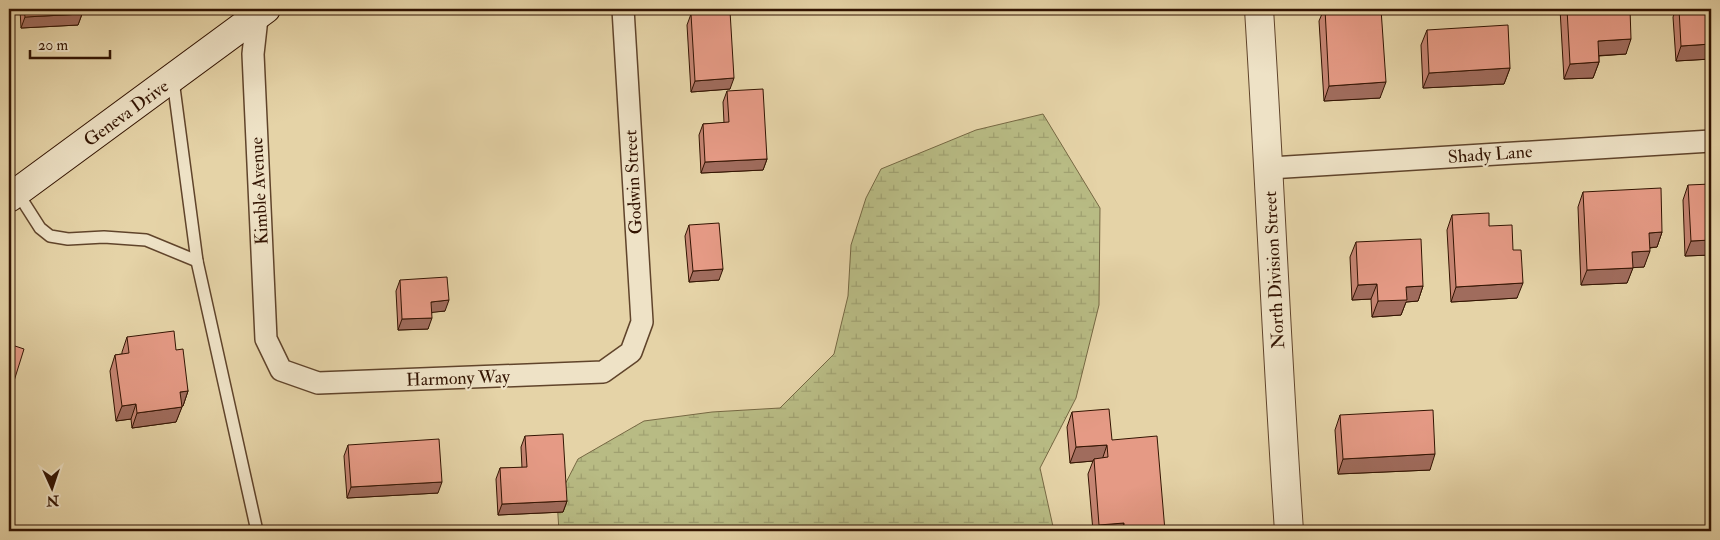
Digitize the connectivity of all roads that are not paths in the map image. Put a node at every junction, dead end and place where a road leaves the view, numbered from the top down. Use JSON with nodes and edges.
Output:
{"nodes":[{"id":1,"x":623,"y":9,"type":"edge"},
{"id":2,"x":1259,"y":9,"type":"edge"},
{"id":3,"x":260,"y":11,"type":"edge"},
{"id":4,"x":173,"y":78,"type":"junction"},
{"id":5,"x":1711,"y":141,"type":"edge"},
{"id":6,"x":1269,"y":168,"type":"junction"},
{"id":7,"x":13,"y":195,"type":"edge"},
{"id":8,"x":197,"y":261,"type":"junction"},
{"id":9,"x":631,"y":352,"type":"joint"},
{"id":10,"x":281,"y":370,"type":"joint"},
{"id":11,"x":257,"y":531,"type":"edge"},
{"id":12,"x":1290,"y":531,"type":"edge"}],
"edges":[{"from":1,"to":9,"type":"street","name":"Godwin Street"},
{"from":2,"to":6,"type":"street","name":"North Division Street"},
{"from":3,"to":4,"type":"street","name":"Geneva Drive"},
{"from":3,"to":10,"type":"street","name":"Kimble Avenue"},
{"from":4,"to":7,"type":"street","name":"Geneva Drive"},
{"from":4,"to":8,"type":"lane"},
{"from":5,"to":6,"type":"street","name":"Shady Lane"},
{"from":6,"to":12,"type":"street","name":"North Division Street"},
{"from":7,"to":8,"type":"lane"},
{"from":8,"to":11,"type":"lane"},
{"from":9,"to":10,"type":"street","name":"Harmony Way"}]}
